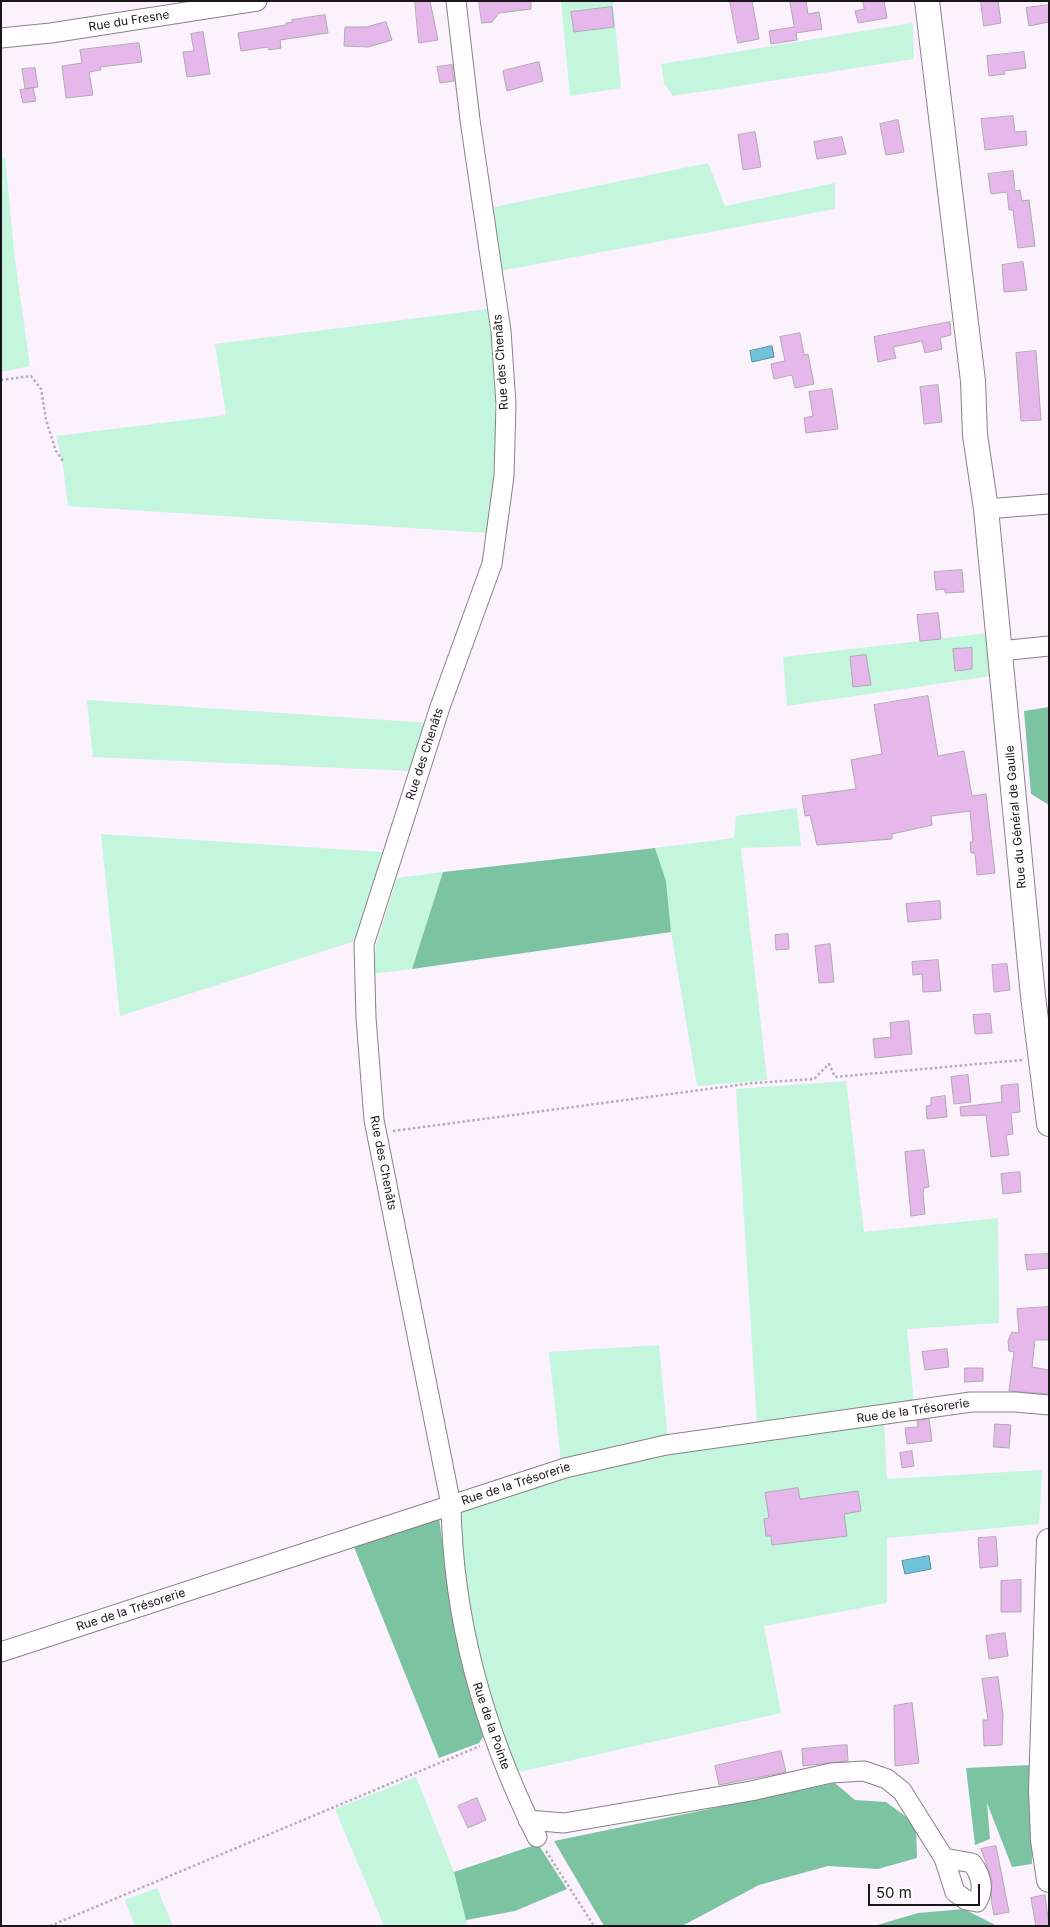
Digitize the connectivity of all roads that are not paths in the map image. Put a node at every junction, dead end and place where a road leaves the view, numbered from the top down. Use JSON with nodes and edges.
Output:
{"nodes":[{"id":1,"x":257,"y":1,"type":"edge"},
{"id":2,"x":456,"y":1,"type":"edge"},
{"id":3,"x":927,"y":1,"type":"edge"},
{"id":4,"x":1,"y":38,"type":"edge"},
{"id":5,"x":1049,"y":504,"type":"edge"},
{"id":6,"x":986,"y":509,"type":"junction"},
{"id":7,"x":1049,"y":646,"type":"edge"},
{"id":8,"x":1000,"y":650,"type":"junction"},
{"id":9,"x":1049,"y":1124,"type":"edge"},
{"id":10,"x":1049,"y":1405,"type":"edge"},
{"id":11,"x":451,"y":1505,"type":"junction"},
{"id":12,"x":1049,"y":1540,"type":"edge"},
{"id":13,"x":1,"y":1652,"type":"edge"},
{"id":14,"x":528,"y":1820,"type":"junction"},
{"id":15,"x":537,"y":1838,"type":"road end"},
{"id":16,"x":944,"y":1858,"type":"dead end"},
{"id":17,"x":1049,"y":1880,"type":"edge"}],
"edges":[{"from":1,"to":4,"type":"street","name":"Rue du Fresne"},
{"from":2,"to":11,"type":"street","name":"Rue des Chenâts"},
{"from":3,"to":6,"type":"main road","name":"Rue du Général de Gaulle"},
{"from":5,"to":6,"type":"street"},
{"from":6,"to":8,"type":"main road","name":"Rue du Général de Gaulle"},
{"from":7,"to":8,"type":"street"},
{"from":8,"to":9,"type":"main road","name":"Rue du Général de Gaulle"},
{"from":10,"to":11,"type":"street","name":"Rue de la Trésorerie"},
{"from":11,"to":13,"type":"street","name":"Rue de la Trésorerie"},
{"from":11,"to":14,"type":"street","name":"Rue de la Pointe"},
{"from":12,"to":17,"type":"main road"},
{"from":14,"to":15,"type":"street","name":"Rue de la Pointe"},
{"from":14,"to":16,"type":"street"}]}
